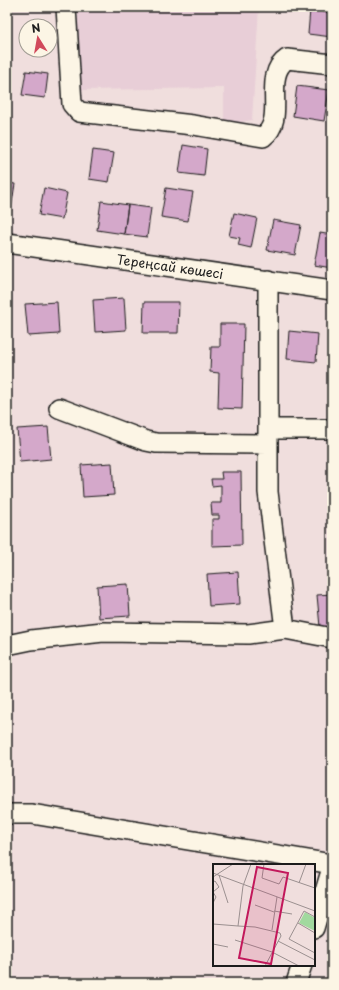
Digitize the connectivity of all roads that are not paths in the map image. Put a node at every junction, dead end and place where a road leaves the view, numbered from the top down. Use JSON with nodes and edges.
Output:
{"nodes":[{"id":1,"x":66,"y":7,"type":"edge"},
{"id":2,"x":332,"y":64,"type":"edge"},
{"id":3,"x":7,"y":243,"type":"edge"},
{"id":4,"x":268,"y":280,"type":"junction"},
{"id":5,"x":332,"y":290,"type":"edge"},
{"id":6,"x":59,"y":408,"type":"dead end"},
{"id":7,"x":332,"y":429,"type":"edge"},
{"id":8,"x":268,"y":436,"type":"junction"},
{"id":9,"x":285,"y":629,"type":"junction"},
{"id":10,"x":332,"y":638,"type":"edge"},
{"id":11,"x":7,"y":645,"type":"edge"},
{"id":12,"x":7,"y":814,"type":"edge"},
{"id":13,"x":332,"y":864,"type":"edge"},
{"id":14,"x":332,"y":868,"type":"edge"},
{"id":15,"x":315,"y":925,"type":"edge"},
{"id":16,"x":302,"y":966,"type":"edge"},
{"id":17,"x":296,"y":983,"type":"edge"}],
"edges":[{"from":1,"to":2,"type":"street"},
{"from":3,"to":4,"type":"street","name":"Тереңсай көшесі"},
{"from":4,"to":5,"type":"street","name":"Тереңсай көшесі"},
{"from":4,"to":8,"type":"street"},
{"from":6,"to":8,"type":"street"},
{"from":7,"to":8,"type":"street"},
{"from":8,"to":9,"type":"street"},
{"from":9,"to":10,"type":"street"},
{"from":9,"to":11,"type":"street"},
{"from":12,"to":13,"type":"street"},
{"from":14,"to":15,"type":"street"},
{"from":16,"to":17,"type":"street"}]}
